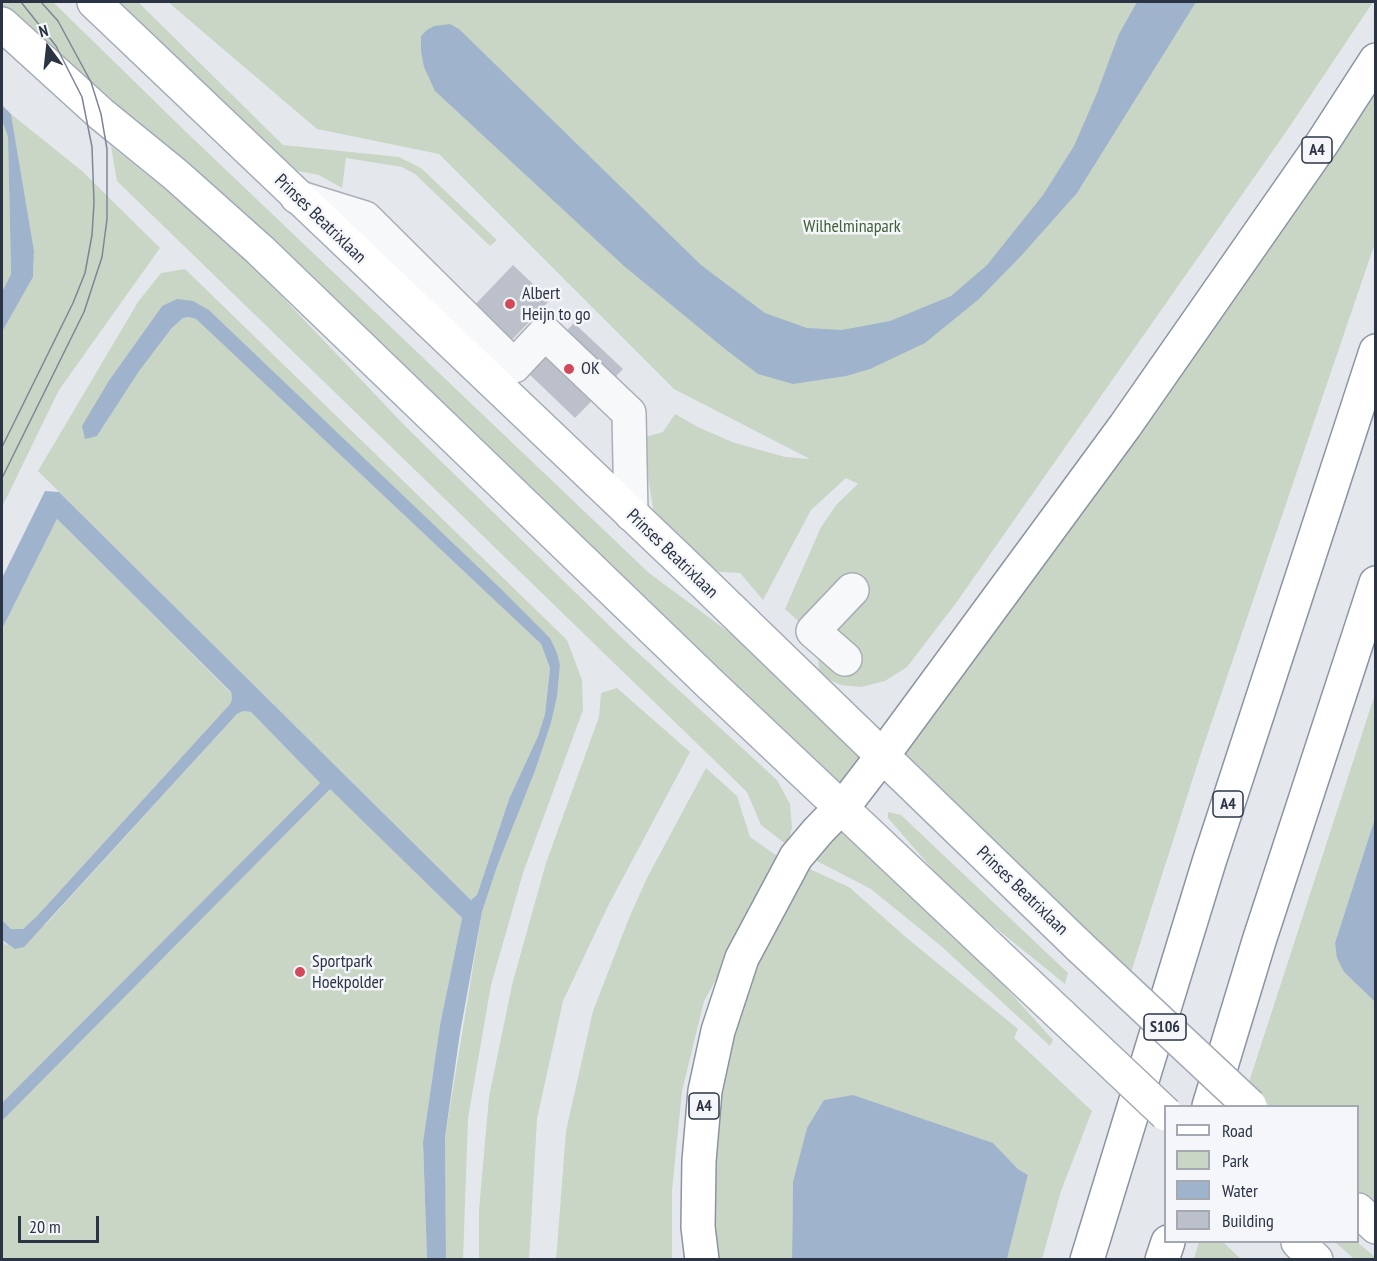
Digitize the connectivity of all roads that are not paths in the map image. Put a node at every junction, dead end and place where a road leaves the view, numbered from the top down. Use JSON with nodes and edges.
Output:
{"nodes":[{"id":1,"x":94,"y":2,"type":"edge"},
{"id":2,"x":2,"y":24,"type":"edge"},
{"id":3,"x":1376,"y":60,"type":"edge"},
{"id":4,"x":297,"y":196,"type":"junction"},
{"id":5,"x":1376,"y":351,"type":"edge"},
{"id":6,"x":631,"y":514,"type":"junction"},
{"id":7,"x":1376,"y":583,"type":"edge"},
{"id":8,"x":852,"y":590,"type":"dead end"},
{"id":9,"x":845,"y":659,"type":"dead end"},
{"id":10,"x":883,"y":755,"type":"junction"},
{"id":11,"x":841,"y":807,"type":"junction"},
{"id":12,"x":1210,"y":1105,"type":"edge"},
{"id":13,"x":1248,"y":1105,"type":"edge"},
{"id":14,"x":1164,"y":1112,"type":"edge"},
{"id":15,"x":1359,"y":1211,"type":"edge"},
{"id":16,"x":1376,"y":1227,"type":"edge"},
{"id":17,"x":1168,"y":1243,"type":"edge"},
{"id":18,"x":1299,"y":1243,"type":"edge"},
{"id":19,"x":702,"y":1260,"type":"edge"},
{"id":20,"x":1087,"y":1260,"type":"edge"},
{"id":21,"x":1162,"y":1260,"type":"edge"},
{"id":22,"x":1316,"y":1260,"type":"edge"}],
"edges":[{"from":1,"to":4,"type":"main road","name":"Prinses Beatrixlaan","number":"S106"},
{"from":2,"to":11,"type":"main road"},
{"from":3,"to":10,"type":"main road","number":"A4"},
{"from":4,"to":6,"type":"main road","name":"Prinses Beatrixlaan","number":"S106"},
{"from":4,"to":6,"type":"lane"},
{"from":5,"to":20,"type":"main road","number":"A4"},
{"from":6,"to":10,"type":"main road","name":"Prinses Beatrixlaan","number":"S106"},
{"from":7,"to":12,"type":"main road"},
{"from":8,"to":9,"type":"lane"},
{"from":10,"to":11,"type":"main road","number":"A4"},
{"from":10,"to":13,"type":"main road","name":"Prinses Beatrixlaan","number":"S106","bridge":true},
{"from":11,"to":14,"type":"main road","bridge":true},
{"from":11,"to":19,"type":"main road","number":"A4"},
{"from":15,"to":16,"type":"main road"},
{"from":17,"to":21,"type":"main road"},
{"from":18,"to":22,"type":"main road"}]}
